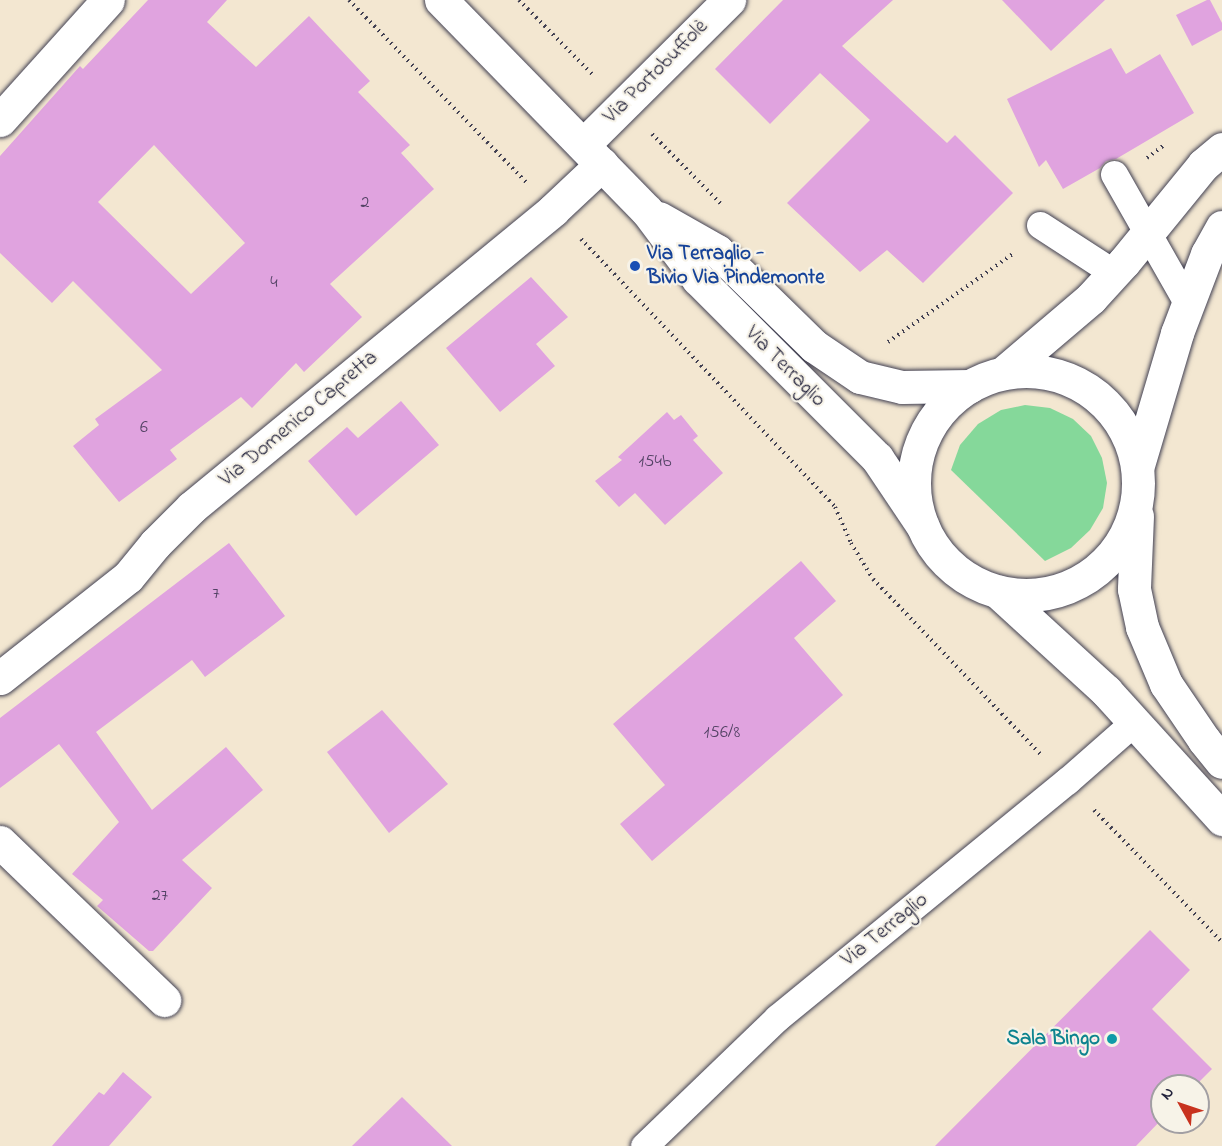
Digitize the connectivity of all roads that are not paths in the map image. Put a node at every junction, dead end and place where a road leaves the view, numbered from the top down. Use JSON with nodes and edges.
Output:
{"nodes":[{"id":1,"x":108,"y":0,"type":"edge"},
{"id":2,"x":441,"y":0,"type":"edge"},
{"id":3,"x":729,"y":0,"type":"edge"},
{"id":4,"x":0,"y":120,"type":"edge"},
{"id":5,"x":1222,"y":148,"type":"edge"},
{"id":6,"x":592,"y":154,"type":"junction"},
{"id":7,"x":1116,"y":176,"type":"road end"},
{"id":8,"x":647,"y":211,"type":"junction"},
{"id":9,"x":1043,"y":227,"type":"road end"},
{"id":10,"x":1222,"y":227,"type":"edge"},
{"id":11,"x":1147,"y":233,"type":"junction"},
{"id":12,"x":1114,"y":273,"type":"junction"},
{"id":13,"x":1188,"y":304,"type":"junction"},
{"id":14,"x":1003,"y":373,"type":"junction"},
{"id":15,"x":970,"y":386,"type":"junction"},
{"id":16,"x":1138,"y":465,"type":"junction"},
{"id":17,"x":1137,"y":502,"type":"junction"},
{"id":18,"x":922,"y":525,"type":"junction"},
{"id":19,"x":998,"y":592,"type":"junction"},
{"id":20,"x":0,"y":678,"type":"edge"},
{"id":21,"x":1133,"y":723,"type":"junction"},
{"id":22,"x":1222,"y":762,"type":"edge"},
{"id":23,"x":1222,"y":819,"type":"edge"},
{"id":24,"x":0,"y":842,"type":"edge"},
{"id":25,"x":165,"y":1000,"type":"dead end"},
{"id":26,"x":644,"y":1146,"type":"edge"}],
"edges":[{"from":1,"to":4,"type":"main road"},
{"from":2,"to":6,"type":"main road","name":"Via Terraglio"},
{"from":3,"to":6,"type":"main road","name":"Via Portobuffolè"},
{"from":5,"to":11,"type":"main road"},
{"from":6,"to":8,"type":"main road","name":"Via Terraglio"},
{"from":6,"to":20,"type":"main road","name":"Via Domenico Capretta"},
{"from":7,"to":11,"type":"lane"},
{"from":8,"to":15,"type":"main road","name":"Via Terraglio"},
{"from":8,"to":18,"type":"main road","name":"Via Terraglio"},
{"from":9,"to":12,"type":"lane"},
{"from":10,"to":13,"type":"main road"},
{"from":11,"to":12,"type":"main road"},
{"from":11,"to":13,"type":"lane"},
{"from":12,"to":14,"type":"main road"},
{"from":13,"to":16,"type":"main road"},
{"from":14,"to":15,"type":"main road"},
{"from":14,"to":16,"type":"main road"},
{"from":15,"to":18,"type":"main road"},
{"from":16,"to":17,"type":"main road"},
{"from":17,"to":19,"type":"main road"},
{"from":17,"to":22,"type":"main road"},
{"from":18,"to":19,"type":"main road"},
{"from":19,"to":21,"type":"main road"},
{"from":21,"to":23,"type":"main road"},
{"from":21,"to":26,"type":"lane","name":"Via Terraglio"},
{"from":24,"to":25,"type":"main road"}]}
